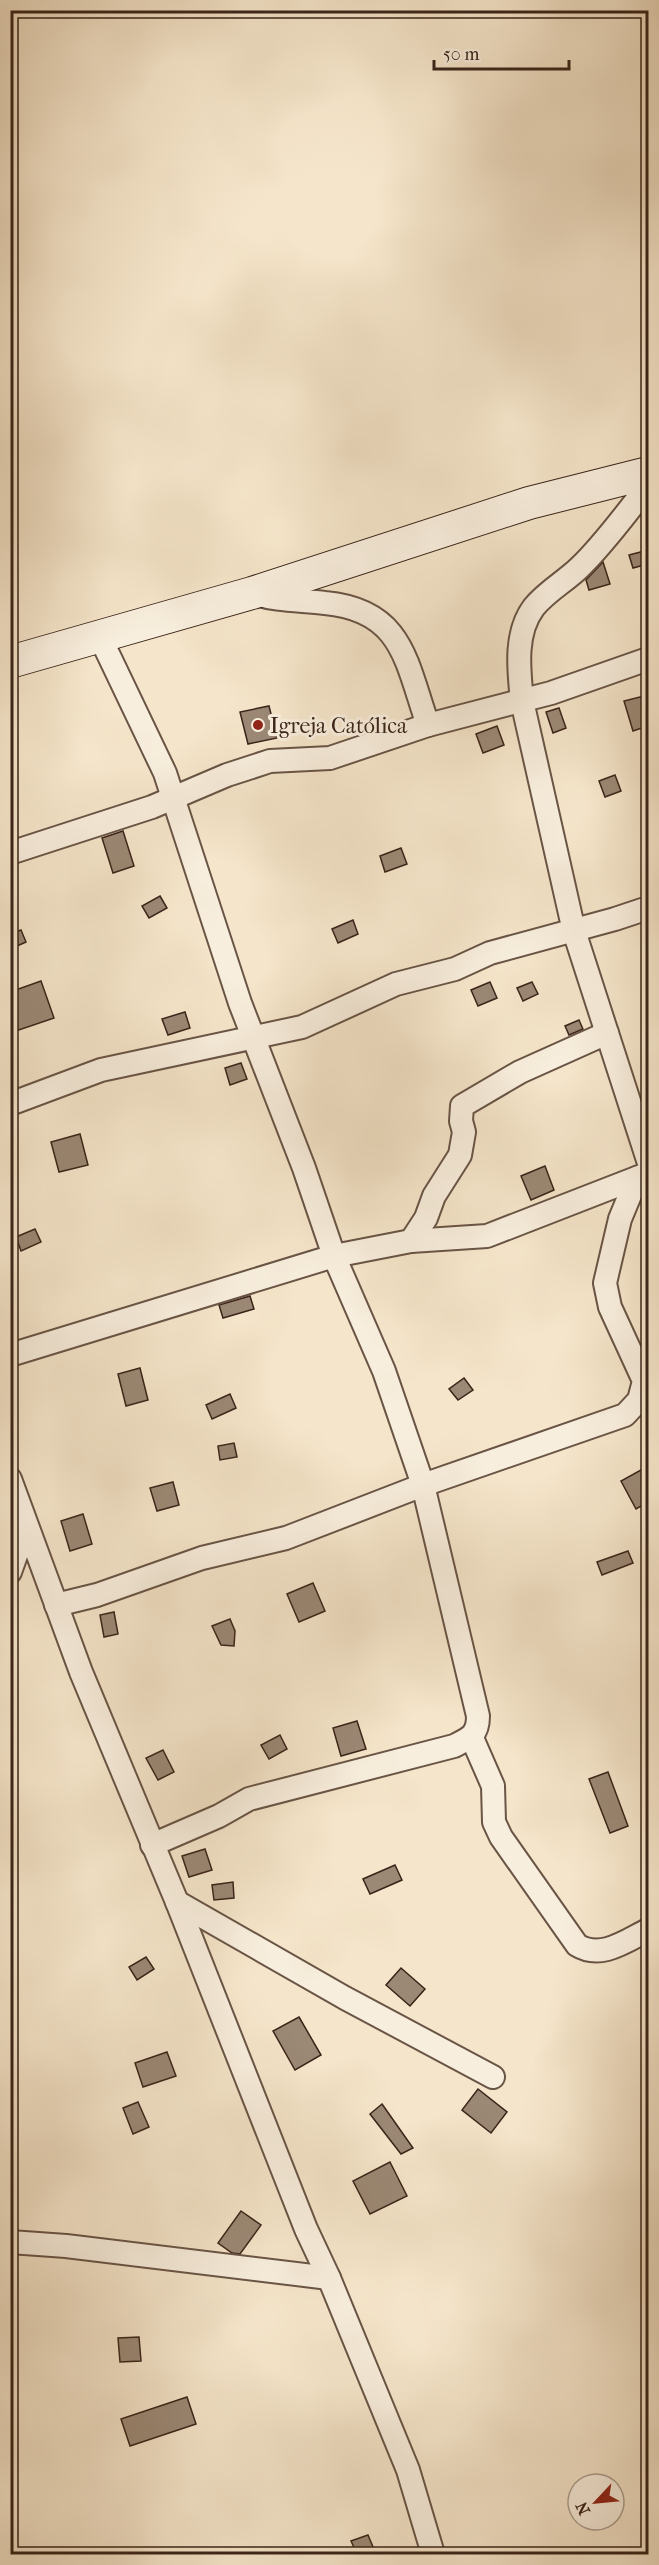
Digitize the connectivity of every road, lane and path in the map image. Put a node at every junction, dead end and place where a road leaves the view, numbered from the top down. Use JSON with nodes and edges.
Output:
{"nodes":[{"id":1,"x":648,"y":474,"type":"edge"},
{"id":2,"x":648,"y":486,"type":"edge"},
{"id":3,"x":252,"y":593,"type":"junction"},
{"id":4,"x":100,"y":637,"type":"junction"},
{"id":5,"x":648,"y":659,"type":"edge"},
{"id":6,"x":10,"y":662,"type":"edge"},
{"id":7,"x":522,"y":701,"type":"junction"},
{"id":8,"x":428,"y":725,"type":"junction"},
{"id":9,"x":174,"y":798,"type":"junction"},
{"id":10,"x":10,"y":852,"type":"edge"},
{"id":11,"x":648,"y":908,"type":"edge"},
{"id":12,"x":574,"y":931,"type":"junction"},
{"id":13,"x":607,"y":1033,"type":"junction"},
{"id":14,"x":255,"y":1037,"type":"junction"},
{"id":15,"x":10,"y":1104,"type":"edge"},
{"id":16,"x":645,"y":1170,"type":"edge"},
{"id":17,"x":411,"y":1241,"type":"junction"},
{"id":18,"x":334,"y":1256,"type":"junction"},
{"id":19,"x":10,"y":1354,"type":"edge"},
{"id":20,"x":644,"y":1406,"type":"edge"},
{"id":21,"x":10,"y":1479,"type":"edge"},
{"id":22,"x":423,"y":1485,"type":"junction"},
{"id":23,"x":18,"y":1532,"type":"edge"},
{"id":24,"x":10,"y":1572,"type":"edge"},
{"id":25,"x":56,"y":1605,"type":"junction"},
{"id":26,"x":472,"y":1738,"type":"junction"},
{"id":27,"x":152,"y":1845,"type":"junction"},
{"id":28,"x":177,"y":1902,"type":"junction"},
{"id":29,"x":648,"y":1930,"type":"edge"},
{"id":30,"x":493,"y":2077,"type":"dead end"},
{"id":31,"x":10,"y":2242,"type":"edge"},
{"id":32,"x":329,"y":2278,"type":"junction"},
{"id":33,"x":433,"y":2554,"type":"edge"}],
"edges":[{"from":1,"to":3,"type":"street"},
{"from":2,"to":7,"type":"street"},
{"from":3,"to":4,"type":"street"},
{"from":3,"to":8,"type":"street"},
{"from":4,"to":6,"type":"street"},
{"from":4,"to":9,"type":"street"},
{"from":5,"to":7,"type":"street"},
{"from":7,"to":8,"type":"street"},
{"from":7,"to":12,"type":"street"},
{"from":8,"to":9,"type":"street"},
{"from":9,"to":10,"type":"street"},
{"from":9,"to":14,"type":"street"},
{"from":11,"to":12,"type":"street"},
{"from":12,"to":13,"type":"street"},
{"from":12,"to":14,"type":"street"},
{"from":13,"to":16,"type":"street"},
{"from":13,"to":17,"type":"street"},
{"from":14,"to":15,"type":"street"},
{"from":14,"to":18,"type":"street"},
{"from":16,"to":17,"type":"street"},
{"from":16,"to":20,"type":"street"},
{"from":17,"to":18,"type":"street"},
{"from":18,"to":19,"type":"street"},
{"from":18,"to":22,"type":"street"},
{"from":20,"to":22,"type":"street"},
{"from":21,"to":23,"type":"street"},
{"from":22,"to":25,"type":"street"},
{"from":22,"to":26,"type":"street"},
{"from":23,"to":24,"type":"street"},
{"from":23,"to":25,"type":"street"},
{"from":25,"to":27,"type":"street"},
{"from":26,"to":27,"type":"street"},
{"from":26,"to":29,"type":"street"},
{"from":27,"to":28,"type":"street"},
{"from":28,"to":30,"type":"street"},
{"from":28,"to":32,"type":"street"},
{"from":31,"to":32,"type":"street"},
{"from":32,"to":33,"type":"street"}]}
